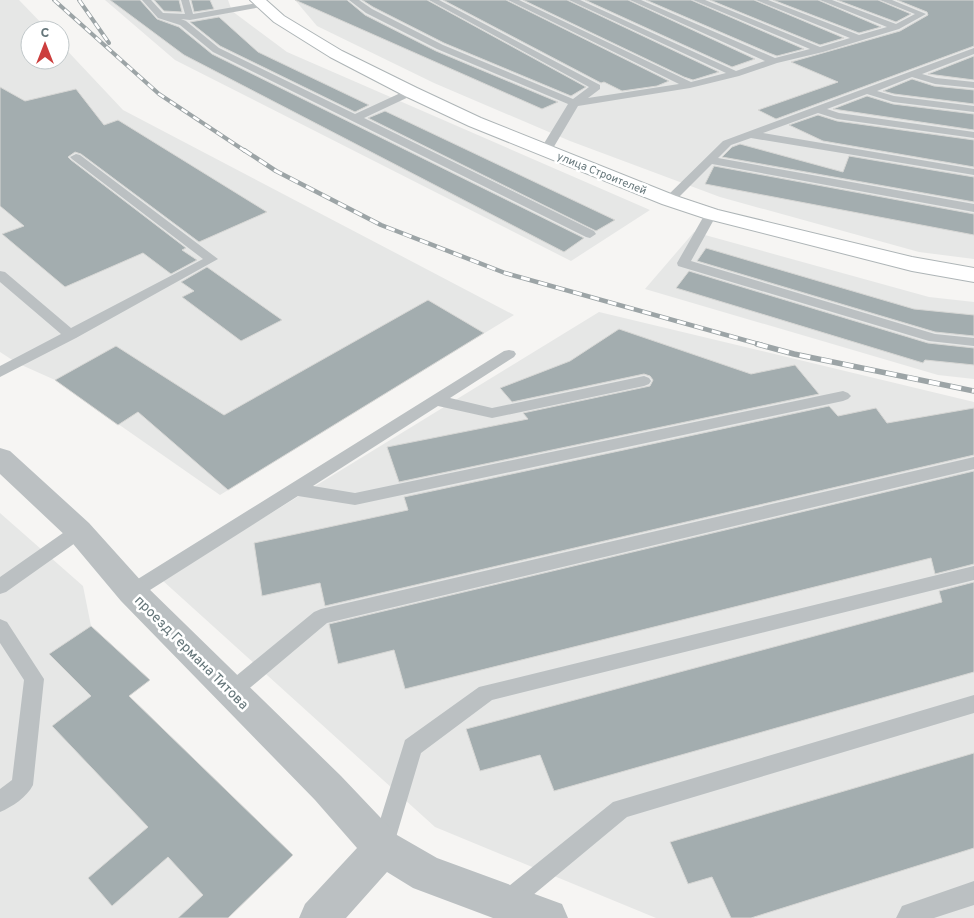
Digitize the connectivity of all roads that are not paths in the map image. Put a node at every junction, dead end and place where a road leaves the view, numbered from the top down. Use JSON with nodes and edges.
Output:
{"nodes":[{"id":1,"x":146,"y":0,"type":"edge"},
{"id":2,"x":185,"y":0,"type":"edge"},
{"id":3,"x":353,"y":0,"type":"edge"},
{"id":4,"x":433,"y":0,"type":"edge"},
{"id":5,"x":512,"y":0,"type":"edge"},
{"id":6,"x":573,"y":0,"type":"edge"},
{"id":7,"x":634,"y":0,"type":"edge"},
{"id":8,"x":697,"y":0,"type":"edge"},
{"id":9,"x":760,"y":0,"type":"edge"},
{"id":10,"x":824,"y":0,"type":"edge"},
{"id":11,"x":884,"y":0,"type":"edge"},
{"id":12,"x":259,"y":2,"type":"edge"},
{"id":13,"x":162,"y":16,"type":"junction"},
{"id":14,"x":190,"y":16,"type":"junction"},
{"id":15,"x":896,"y":27,"type":"junction"},
{"id":16,"x":858,"y":38,"type":"junction"},
{"id":17,"x":820,"y":50,"type":"junction"},
{"id":18,"x":974,"y":51,"type":"edge"},
{"id":19,"x":959,"y":57,"type":"junction"},
{"id":20,"x":774,"y":61,"type":"junction"},
{"id":21,"x":974,"y":62,"type":"edge"},
{"id":22,"x":736,"y":74,"type":"junction"},
{"id":23,"x":912,"y":74,"type":"junction"},
{"id":24,"x":690,"y":85,"type":"junction"},
{"id":25,"x":974,"y":85,"type":"edge"},
{"id":26,"x":866,"y":91,"type":"junction"},
{"id":27,"x":410,"y":92,"type":"junction"},
{"id":28,"x":574,"y":103,"type":"junction"},
{"id":29,"x":817,"y":109,"type":"junction"},
{"id":30,"x":974,"y":109,"type":"edge"},
{"id":31,"x":354,"y":119,"type":"junction"},
{"id":32,"x":749,"y":134,"type":"junction"},
{"id":33,"x":974,"y":135,"type":"edge"},
{"id":34,"x":546,"y":150,"type":"junction"},
{"id":35,"x":76,"y":157,"type":"dead end"},
{"id":36,"x":710,"y":160,"type":"junction"},
{"id":37,"x":974,"y":172,"type":"edge"},
{"id":38,"x":669,"y":200,"type":"junction"},
{"id":39,"x":974,"y":208,"type":"edge"},
{"id":40,"x":711,"y":214,"type":"junction"},
{"id":41,"x":590,"y":234,"type":"dead end"},
{"id":42,"x":0,"y":275,"type":"edge"},
{"id":43,"x":974,"y":275,"type":"edge"},
{"id":44,"x":71,"y":335,"type":"junction"},
{"id":45,"x":974,"y":342,"type":"edge"},
{"id":46,"x":509,"y":354,"type":"dead end"},
{"id":47,"x":0,"y":372,"type":"edge"},
{"id":48,"x":644,"y":381,"type":"dead end"},
{"id":49,"x":842,"y":396,"type":"dead end"},
{"id":50,"x":436,"y":400,"type":"junction"},
{"id":51,"x":0,"y":458,"type":"edge"},
{"id":52,"x":974,"y":463,"type":"edge"},
{"id":53,"x":294,"y":489,"type":"junction"},
{"id":54,"x":79,"y":531,"type":"junction"},
{"id":55,"x":974,"y":573,"type":"edge"},
{"id":56,"x":0,"y":587,"type":"edge"},
{"id":57,"x":132,"y":592,"type":"junction"},
{"id":58,"x":0,"y":627,"type":"edge"},
{"id":59,"x":232,"y":691,"type":"junction"},
{"id":60,"x":974,"y":704,"type":"edge"},
{"id":61,"x":0,"y":802,"type":"edge"},
{"id":62,"x":383,"y":848,"type":"junction"},
{"id":63,"x":974,"y":893,"type":"edge"},
{"id":64,"x":507,"y":902,"type":"junction"},
{"id":65,"x":319,"y":918,"type":"edge"},
{"id":66,"x":548,"y":918,"type":"edge"},
{"id":67,"x":908,"y":918,"type":"edge"}],
"edges":[{"from":1,"to":13,"type":"lane"},
{"from":2,"to":14,"type":"lane"},
{"from":3,"to":28,"type":"lane"},
{"from":4,"to":28,"type":"lane"},
{"from":5,"to":24,"type":"lane"},
{"from":6,"to":22,"type":"lane"},
{"from":7,"to":20,"type":"lane"},
{"from":8,"to":17,"type":"lane"},
{"from":9,"to":16,"type":"lane"},
{"from":10,"to":15,"type":"lane"},
{"from":11,"to":15,"type":"lane"},
{"from":12,"to":14,"type":"lane"},
{"from":12,"to":27,"type":"main road","name":"улица Строителей"},
{"from":13,"to":14,"type":"lane"},
{"from":13,"to":31,"type":"lane"},
{"from":15,"to":16,"type":"lane"},
{"from":16,"to":17,"type":"lane"},
{"from":17,"to":20,"type":"lane"},
{"from":18,"to":19,"type":"lane"},
{"from":19,"to":21,"type":"lane"},
{"from":19,"to":23,"type":"lane"},
{"from":20,"to":22,"type":"lane"},
{"from":22,"to":24,"type":"lane"},
{"from":23,"to":25,"type":"lane"},
{"from":23,"to":26,"type":"lane"},
{"from":24,"to":28,"type":"lane"},
{"from":26,"to":29,"type":"lane"},
{"from":26,"to":30,"type":"lane"},
{"from":27,"to":31,"type":"lane"},
{"from":27,"to":34,"type":"main road","name":"улица Строителей"},
{"from":28,"to":34,"type":"lane"},
{"from":29,"to":32,"type":"lane"},
{"from":29,"to":33,"type":"lane"},
{"from":31,"to":41,"type":"lane"},
{"from":32,"to":36,"type":"lane"},
{"from":32,"to":37,"type":"lane"},
{"from":34,"to":38,"type":"main road","name":"улица Строителей"},
{"from":35,"to":44,"type":"lane"},
{"from":36,"to":38,"type":"lane"},
{"from":36,"to":39,"type":"lane"},
{"from":38,"to":40,"type":"main road","name":"улица Строителей"},
{"from":40,"to":43,"type":"main road","name":"улица Строителей"},
{"from":40,"to":45,"type":"lane"},
{"from":42,"to":44,"type":"lane"},
{"from":44,"to":47,"type":"lane"},
{"from":46,"to":50,"type":"lane"},
{"from":48,"to":50,"type":"lane"},
{"from":49,"to":53,"type":"lane"},
{"from":50,"to":53,"type":"lane"},
{"from":51,"to":54,"type":"street","name":"проезд Германа Титова"},
{"from":52,"to":59,"type":"lane"},
{"from":53,"to":57,"type":"lane"},
{"from":54,"to":56,"type":"lane"},
{"from":54,"to":57,"type":"street","name":"проезд Германа Титова"},
{"from":55,"to":62,"type":"lane"},
{"from":57,"to":59,"type":"street","name":"проезд Германа Титова"},
{"from":58,"to":61,"type":"lane"},
{"from":59,"to":62,"type":"street","name":"проезд Германа Титова"},
{"from":60,"to":64,"type":"lane"},
{"from":62,"to":64,"type":"street","name":"проезд Германа Титова"},
{"from":62,"to":65,"type":"street"},
{"from":63,"to":67,"type":"lane"},
{"from":64,"to":66,"type":"street","name":"проезд Германа Титова"}]}
